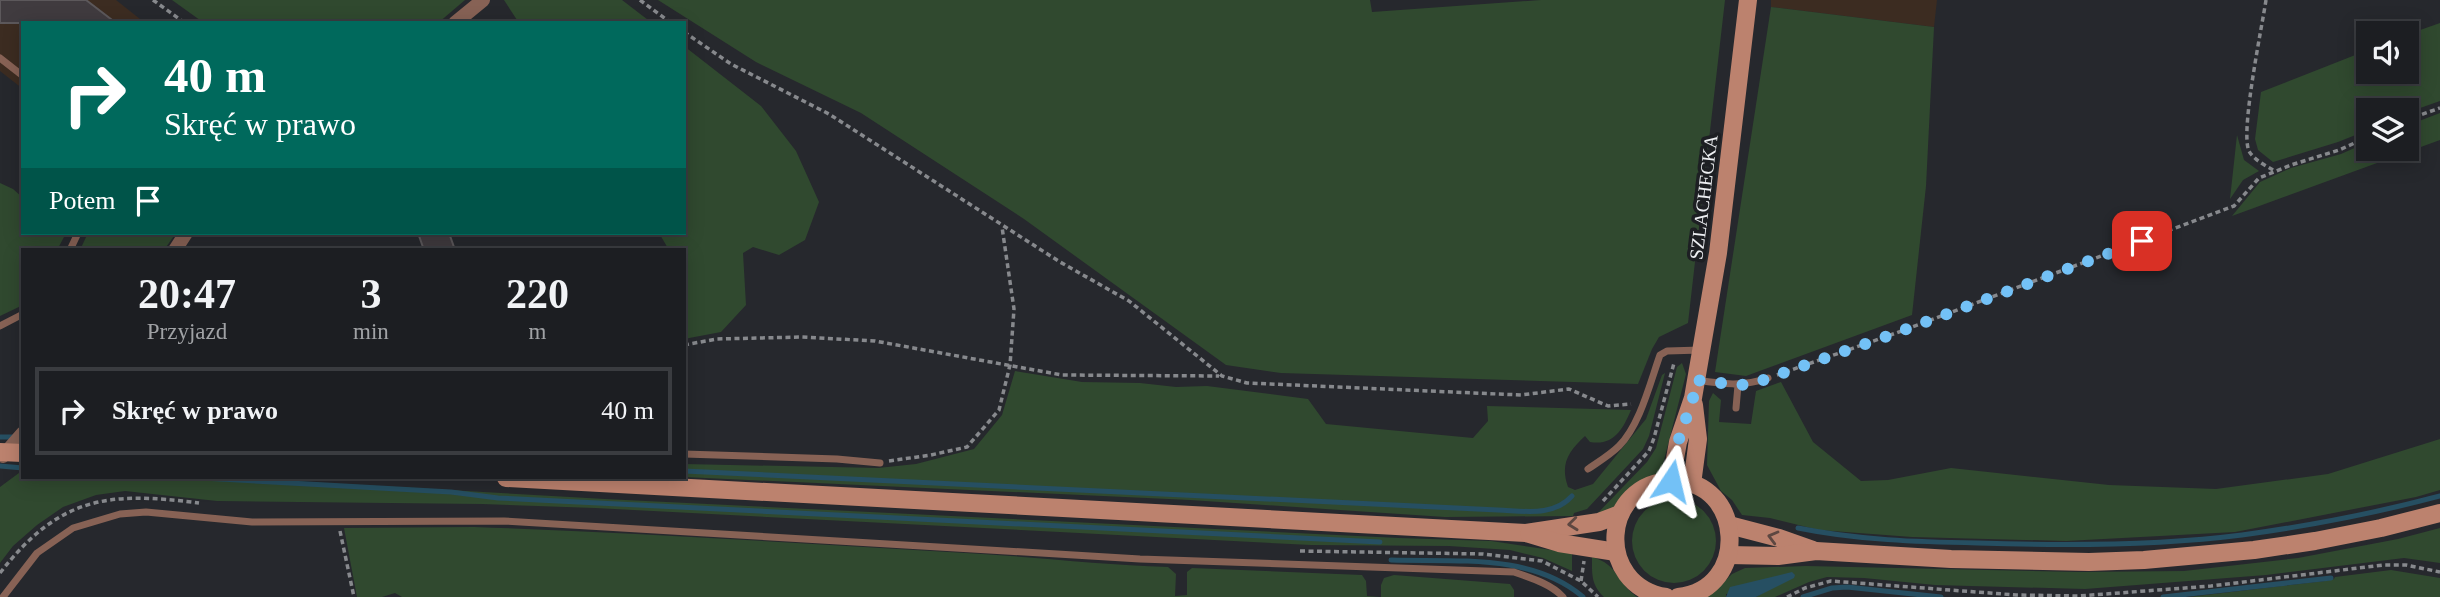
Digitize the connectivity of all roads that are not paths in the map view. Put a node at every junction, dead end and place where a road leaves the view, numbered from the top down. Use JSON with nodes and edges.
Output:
{"nodes":[{"id":1,"x":483,"y":0,"type":"edge"},
{"id":2,"x":1748,"y":0,"type":"edge"},
{"id":3,"x":457,"y":21,"type":"edge"},
{"id":4,"x":0,"y":58,"type":"edge"},
{"id":5,"x":21,"y":74,"type":"edge"},
{"id":6,"x":21,"y":315,"type":"edge"},
{"id":7,"x":0,"y":326,"type":"edge"},
{"id":8,"x":1701,"y":350,"type":"junction"},
{"id":9,"x":1768,"y":378,"type":"road end"},
{"id":10,"x":1696,"y":380,"type":"junction"},
{"id":11,"x":1738,"y":385,"type":"junction"},
{"id":12,"x":1693,"y":398,"type":"junction"},
{"id":13,"x":1736,"y":408,"type":"dead end"},
{"id":14,"x":21,"y":435,"type":"edge"},
{"id":15,"x":0,"y":452,"type":"edge"},
{"id":16,"x":21,"y":453,"type":"edge"},
{"id":17,"x":686,"y":454,"type":"edge"},
{"id":18,"x":0,"y":460,"type":"edge"},
{"id":19,"x":880,"y":463,"type":"road end"},
{"id":20,"x":1588,"y":469,"type":"dead end"},
{"id":21,"x":525,"y":479,"type":"edge"},
{"id":22,"x":1671,"y":481,"type":"junction"},
{"id":23,"x":1692,"y":484,"type":"junction"},
{"id":24,"x":2440,"y":513,"type":"edge"},
{"id":25,"x":1620,"y":514,"type":"junction"},
{"id":26,"x":1729,"y":526,"type":"junction"},
{"id":27,"x":1526,"y":533,"type":"junction"},
{"id":28,"x":1816,"y":551,"type":"junction"},
{"id":29,"x":1616,"y":552,"type":"junction"},
{"id":30,"x":1728,"y":555,"type":"junction"},
{"id":31,"x":1659,"y":596,"type":"edge"},
{"id":32,"x":3,"y":597,"type":"edge"},
{"id":33,"x":1563,"y":597,"type":"edge"},
{"id":34,"x":1678,"y":597,"type":"edge"},
{"id":35,"x":1686,"y":597,"type":"edge"}],
"edges":[{"from":1,"to":3,"type":"street"},
{"from":2,"to":8,"type":"main road","name":"SZLACHECKA"},
{"from":4,"to":5,"type":"lane"},
{"from":6,"to":7,"type":"lane"},
{"from":8,"to":10,"type":"main road","name":"SZLACHECKA"},
{"from":8,"to":20,"type":"lane"},
{"from":9,"to":11,"type":"lane"},
{"from":10,"to":11,"type":"lane"},
{"from":10,"to":12,"type":"main road","name":"SZLACHECKA"},
{"from":11,"to":13,"type":"lane"},
{"from":12,"to":22,"type":"main road","name":"SZLACHECKA"},
{"from":12,"to":23,"type":"main road","name":"SZLACHECKA"},
{"from":14,"to":18,"type":"street"},
{"from":15,"to":16,"type":"main road"},
{"from":17,"to":19,"type":"lane"},
{"from":21,"to":27,"type":"main road"},
{"from":22,"to":23,"type":"main road"},
{"from":22,"to":25,"type":"main road"},
{"from":23,"to":26,"type":"main road"},
{"from":24,"to":28,"type":"main road"},
{"from":25,"to":27,"type":"main road","one_way":true},
{"from":25,"to":29,"type":"main road"},
{"from":28,"to":26,"type":"main road","one_way":true},
{"from":26,"to":30,"type":"main road"},
{"from":27,"to":29,"type":"main road"},
{"from":28,"to":30,"type":"main road"},
{"from":29,"to":31,"type":"main road"},
{"from":30,"to":35,"type":"main road"},
{"from":32,"to":33,"type":"lane"},
{"from":34,"to":35,"type":"main road"}]}
